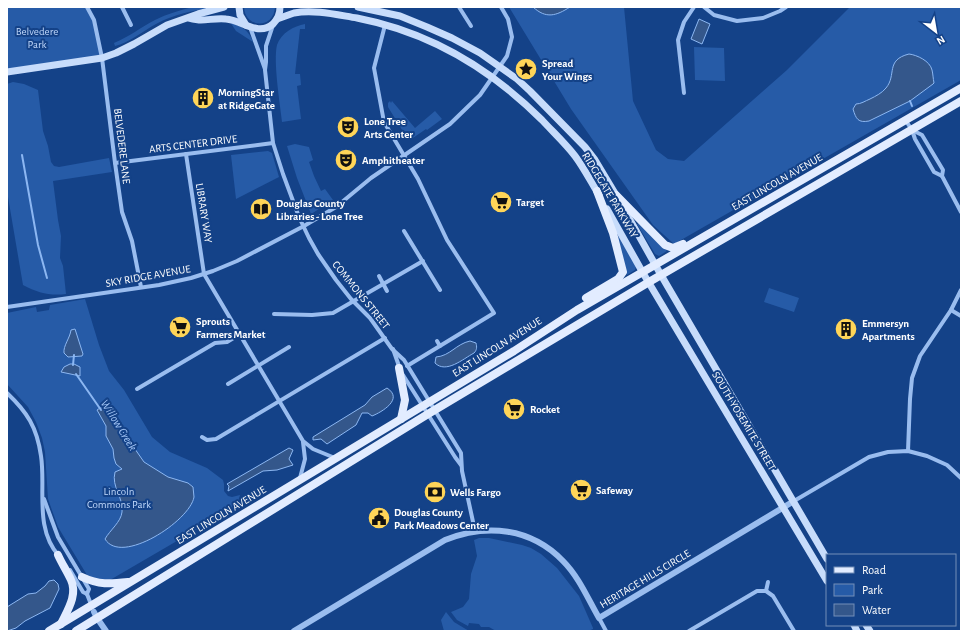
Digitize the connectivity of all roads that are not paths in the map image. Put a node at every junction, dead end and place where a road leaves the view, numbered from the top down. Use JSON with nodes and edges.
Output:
{"nodes":[{"id":1,"x":87,"y":7,"type":"edge"},
{"id":2,"x":123,"y":7,"type":"edge"},
{"id":3,"x":224,"y":7,"type":"edge"},
{"id":4,"x":239,"y":7,"type":"edge"},
{"id":5,"x":280,"y":7,"type":"edge"},
{"id":6,"x":358,"y":7,"type":"edge"},
{"id":7,"x":459,"y":7,"type":"edge"},
{"id":8,"x":501,"y":7,"type":"edge"},
{"id":9,"x":694,"y":7,"type":"edge"},
{"id":10,"x":704,"y":7,"type":"edge"},
{"id":11,"x":786,"y":7,"type":"edge"},
{"id":12,"x":188,"y":18,"type":"junction"},
{"id":13,"x":275,"y":21,"type":"junction"},
{"id":14,"x":131,"y":25,"type":"dead end"},
{"id":15,"x":385,"y":25,"type":"junction"},
{"id":16,"x":248,"y":26,"type":"junction"},
{"id":17,"x":471,"y":26,"type":"dead end"},
{"id":18,"x":102,"y":58,"type":"junction"},
{"id":19,"x":500,"y":67,"type":"junction"},
{"id":20,"x":265,"y":70,"type":"junction"},
{"id":21,"x":8,"y":72,"type":"edge"},
{"id":22,"x":493,"y":77,"type":"junction"},
{"id":23,"x":961,"y":88,"type":"edge"},
{"id":24,"x":684,"y":93,"type":"dead end"},
{"id":25,"x":961,"y":101,"type":"edge"},
{"id":26,"x":906,"y":121,"type":"junction"},
{"id":27,"x":912,"y":130,"type":"junction"},
{"id":28,"x":273,"y":143,"type":"junction"},
{"id":29,"x":186,"y":154,"type":"junction"},
{"id":30,"x":404,"y":154,"type":"junction"},
{"id":31,"x":115,"y":163,"type":"junction"},
{"id":32,"x":942,"y":176,"type":"junction"},
{"id":33,"x":597,"y":191,"type":"junction"},
{"id":34,"x":616,"y":195,"type":"junction"},
{"id":35,"x":756,"y":207,"type":"junction"},
{"id":36,"x":961,"y":212,"type":"edge"},
{"id":37,"x":304,"y":226,"type":"junction"},
{"id":38,"x":404,"y":231,"type":"dead end"},
{"id":39,"x":423,"y":261,"type":"junction"},
{"id":40,"x":656,"y":265,"type":"junction"},
{"id":41,"x":643,"y":273,"type":"junction"},
{"id":42,"x":204,"y":274,"type":"junction"},
{"id":43,"x":661,"y":275,"type":"junction"},
{"id":44,"x":379,"y":276,"type":"dead end"},
{"id":45,"x":649,"y":282,"type":"junction"},
{"id":46,"x":383,"y":284,"type":"junction"},
{"id":47,"x":141,"y":287,"type":"junction"},
{"id":48,"x":440,"y":290,"type":"dead end"},
{"id":49,"x":961,"y":290,"type":"edge"},
{"id":50,"x":387,"y":291,"type":"dead end"},
{"id":51,"x":354,"y":302,"type":"junction"},
{"id":52,"x":7,"y":307,"type":"edge"},
{"id":53,"x":577,"y":310,"type":"junction"},
{"id":54,"x":951,"y":310,"type":"junction"},
{"id":55,"x":274,"y":314,"type":"dead end"},
{"id":56,"x":961,"y":316,"type":"edge"},
{"id":57,"x":240,"y":334,"type":"junction"},
{"id":58,"x":385,"y":338,"type":"junction"},
{"id":59,"x":437,"y":341,"type":"dead end"},
{"id":60,"x":440,"y":346,"type":"junction"},
{"id":61,"x":289,"y":347,"type":"dead end"},
{"id":62,"x":392,"y":349,"type":"junction"},
{"id":63,"x":258,"y":366,"type":"junction"},
{"id":64,"x":403,"y":367,"type":"junction"},
{"id":65,"x":228,"y":384,"type":"dead end"},
{"id":66,"x":137,"y":389,"type":"dead end"},
{"id":67,"x":7,"y":393,"type":"edge"},
{"id":68,"x":279,"y":401,"type":"junction"},
{"id":69,"x":426,"y":404,"type":"junction"},
{"id":70,"x":432,"y":412,"type":"junction"},
{"id":71,"x":401,"y":419,"type":"junction"},
{"id":72,"x":202,"y":437,"type":"dead end"},
{"id":73,"x":303,"y":441,"type":"junction"},
{"id":74,"x":908,"y":451,"type":"junction"},
{"id":75,"x":336,"y":458,"type":"junction"},
{"id":76,"x":461,"y":465,"type":"junction"},
{"id":77,"x":961,"y":478,"type":"edge"},
{"id":78,"x":299,"y":481,"type":"junction"},
{"id":79,"x":42,"y":494,"type":"junction"},
{"id":80,"x":794,"y":501,"type":"junction"},
{"id":81,"x":783,"y":508,"type":"junction"},
{"id":82,"x":475,"y":531,"type":"junction"},
{"id":83,"x":58,"y":555,"type":"junction"},
{"id":84,"x":826,"y":557,"type":"edge"},
{"id":85,"x":82,"y":577,"type":"junction"},
{"id":86,"x":826,"y":578,"type":"edge"},
{"id":87,"x":131,"y":582,"type":"junction"},
{"id":88,"x":768,"y":582,"type":"dead end"},
{"id":89,"x":766,"y":591,"type":"junction"},
{"id":90,"x":87,"y":594,"type":"junction"},
{"id":91,"x":94,"y":612,"type":"junction"},
{"id":92,"x":599,"y":618,"type":"junction"},
{"id":93,"x":61,"y":624,"type":"junction"},
{"id":94,"x":49,"y":631,"type":"edge"},
{"id":95,"x":76,"y":631,"type":"edge"},
{"id":96,"x":106,"y":631,"type":"edge"},
{"id":97,"x":294,"y":631,"type":"edge"},
{"id":98,"x":606,"y":631,"type":"edge"},
{"id":99,"x":689,"y":631,"type":"edge"},
{"id":100,"x":794,"y":631,"type":"edge"}],
"edges":[{"from":1,"to":18,"type":"street","name":"BELVEDERE LANE"},
{"from":2,"to":14,"type":"street"},
{"from":3,"to":12,"type":"main road","name":"RIDGEGATE PARKWAY"},
{"from":4,"to":16,"type":"main road"},
{"from":5,"to":13,"type":"main road"},
{"from":6,"to":19,"type":"main road","name":"RIDGEGATE PARKWAY"},
{"from":7,"to":17,"type":"street"},
{"from":8,"to":19,"type":"street","name":"SKY RIDGE AVENUE"},
{"from":9,"to":24,"type":"street"},
{"from":10,"to":11,"type":"street"},
{"from":12,"to":16,"type":"main road","name":"RIDGEGATE PARKWAY"},
{"from":12,"to":18,"type":"main road","name":"RIDGEGATE PARKWAY"},
{"from":13,"to":15,"type":"main road","name":"RIDGEGATE PARKWAY"},
{"from":13,"to":16,"type":"main road","name":"RIDGEGATE PARKWAY"},
{"from":13,"to":20,"type":"street","name":"COMMONS STREET"},
{"from":15,"to":22,"type":"main road","name":"RIDGEGATE PARKWAY"},
{"from":15,"to":30,"type":"street"},
{"from":16,"to":20,"type":"street","name":"COMMONS STREET"},
{"from":18,"to":21,"type":"main road","name":"RIDGEGATE PARKWAY"},
{"from":18,"to":31,"type":"street","name":"BELVEDERE LANE"},
{"from":19,"to":22,"type":"street","name":"SKY RIDGE AVENUE"},
{"from":19,"to":34,"type":"main road","name":"RIDGEGATE PARKWAY"},
{"from":20,"to":28,"type":"street","name":"COMMONS STREET"},
{"from":22,"to":30,"type":"street","name":"SKY RIDGE AVENUE"},
{"from":22,"to":33,"type":"main road","name":"RIDGEGATE PARKWAY"},
{"from":23,"to":26,"type":"main road","name":"EAST LINCOLN AVENUE"},
{"from":25,"to":27,"type":"main road","name":"EAST LINCOLN AVENUE"},
{"from":26,"to":27,"type":"street"},
{"from":26,"to":35,"type":"main road","name":"EAST LINCOLN AVENUE"},
{"from":27,"to":32,"type":"street"},
{"from":27,"to":32,"type":"street"},
{"from":27,"to":43,"type":"main road","name":"EAST LINCOLN AVENUE"},
{"from":28,"to":29,"type":"street","name":"ARTS CENTER DRIVE"},
{"from":28,"to":37,"type":"street","name":"COMMONS STREET"},
{"from":29,"to":31,"type":"street","name":"ARTS CENTER DRIVE"},
{"from":29,"to":42,"type":"street","name":"LIBRARY WAY"},
{"from":30,"to":37,"type":"street","name":"SKY RIDGE AVENUE"},
{"from":30,"to":60,"type":"street"},
{"from":31,"to":47,"type":"street","name":"BELVEDERE LANE"},
{"from":32,"to":36,"type":"street"},
{"from":33,"to":41,"type":"main road","name":"RIDGEGATE PARKWAY"},
{"from":33,"to":53,"type":"main road"},
{"from":34,"to":35,"type":"main road"},
{"from":34,"to":40,"type":"main road","name":"RIDGEGATE PARKWAY"},
{"from":35,"to":40,"type":"main road","name":"EAST LINCOLN AVENUE"},
{"from":37,"to":42,"type":"street","name":"SKY RIDGE AVENUE"},
{"from":37,"to":51,"type":"street","name":"COMMONS STREET"},
{"from":38,"to":39,"type":"street"},
{"from":39,"to":46,"type":"street"},
{"from":39,"to":48,"type":"street"},
{"from":40,"to":41,"type":"main road","name":"EAST LINCOLN AVENUE"},
{"from":40,"to":43,"type":"main road","name":"RIDGEGATE PARKWAY"},
{"from":41,"to":45,"type":"main road","name":"SOUTH YOSEMITE STREET"},
{"from":41,"to":53,"type":"main road","name":"EAST LINCOLN AVENUE"},
{"from":42,"to":47,"type":"street","name":"SKY RIDGE AVENUE"},
{"from":42,"to":57,"type":"street"},
{"from":43,"to":45,"type":"main road","name":"EAST LINCOLN AVENUE"},
{"from":43,"to":80,"type":"main road","name":"SOUTH YOSEMITE STREET"},
{"from":44,"to":46,"type":"street"},
{"from":45,"to":70,"type":"main road","name":"EAST LINCOLN AVENUE"},
{"from":45,"to":81,"type":"main road","name":"SOUTH YOSEMITE STREET"},
{"from":46,"to":50,"type":"street"},
{"from":46,"to":51,"type":"street"},
{"from":47,"to":52,"type":"street","name":"SKY RIDGE AVENUE"},
{"from":49,"to":54,"type":"street"},
{"from":51,"to":55,"type":"street"},
{"from":51,"to":58,"type":"street","name":"COMMONS STREET"},
{"from":53,"to":69,"type":"main road","name":"EAST LINCOLN AVENUE"},
{"from":54,"to":56,"type":"street"},
{"from":54,"to":74,"type":"street"},
{"from":57,"to":63,"type":"street"},
{"from":57,"to":66,"type":"street"},
{"from":58,"to":62,"type":"street","name":"COMMONS STREET"},
{"from":58,"to":68,"type":"street"},
{"from":59,"to":60,"type":"street"},
{"from":60,"to":64,"type":"street"},
{"from":61,"to":63,"type":"street"},
{"from":62,"to":64,"type":"street","name":"COMMONS STREET"},
{"from":62,"to":64,"type":"street","name":"COMMONS STREET"},
{"from":63,"to":65,"type":"street"},
{"from":63,"to":68,"type":"street"},
{"from":64,"to":69,"type":"street","name":"COMMONS STREET"},
{"from":64,"to":69,"type":"street","name":"COMMONS STREET"},
{"from":64,"to":71,"type":"main road"},
{"from":67,"to":79,"type":"street"},
{"from":68,"to":72,"type":"street"},
{"from":68,"to":73,"type":"street"},
{"from":69,"to":70,"type":"street","name":"COMMONS STREET"},
{"from":69,"to":70,"type":"street","name":"COMMONS STREET"},
{"from":69,"to":71,"type":"main road","name":"EAST LINCOLN AVENUE"},
{"from":70,"to":76,"type":"street"},
{"from":70,"to":76,"type":"street"},
{"from":70,"to":91,"type":"main road","name":"EAST LINCOLN AVENUE"},
{"from":71,"to":75,"type":"main road","name":"EAST LINCOLN AVENUE"},
{"from":73,"to":75,"type":"street"},
{"from":73,"to":78,"type":"street"},
{"from":74,"to":77,"type":"street"},
{"from":74,"to":80,"type":"street"},
{"from":75,"to":78,"type":"main road","name":"EAST LINCOLN AVENUE"},
{"from":76,"to":82,"type":"street"},
{"from":78,"to":87,"type":"main road","name":"EAST LINCOLN AVENUE"},
{"from":79,"to":83,"type":"street"},
{"from":79,"to":85,"type":"street"},
{"from":80,"to":81,"type":"street","name":"HERITAGE HILLS CIRCLE"},
{"from":80,"to":84,"type":"main road","name":"SOUTH YOSEMITE STREET"},
{"from":81,"to":86,"type":"main road","name":"SOUTH YOSEMITE STREET"},
{"from":81,"to":92,"type":"street","name":"HERITAGE HILLS CIRCLE"},
{"from":82,"to":92,"type":"street","name":"HERITAGE HILLS CIRCLE"},
{"from":82,"to":97,"type":"street","name":"HERITAGE HILLS CIRCLE"},
{"from":83,"to":90,"type":"street"},
{"from":83,"to":93,"type":"main road"},
{"from":85,"to":87,"type":"main road"},
{"from":85,"to":90,"type":"street"},
{"from":87,"to":91,"type":"main road","name":"EAST LINCOLN AVENUE"},
{"from":88,"to":89,"type":"street"},
{"from":89,"to":99,"type":"street"},
{"from":89,"to":100,"type":"street"},
{"from":90,"to":91,"type":"street"},
{"from":91,"to":93,"type":"main road","name":"EAST LINCOLN AVENUE"},
{"from":91,"to":95,"type":"main road","name":"EAST LINCOLN AVENUE"},
{"from":91,"to":96,"type":"street"},
{"from":92,"to":98,"type":"street"},
{"from":93,"to":94,"type":"main road","name":"EAST LINCOLN AVENUE"}]}
